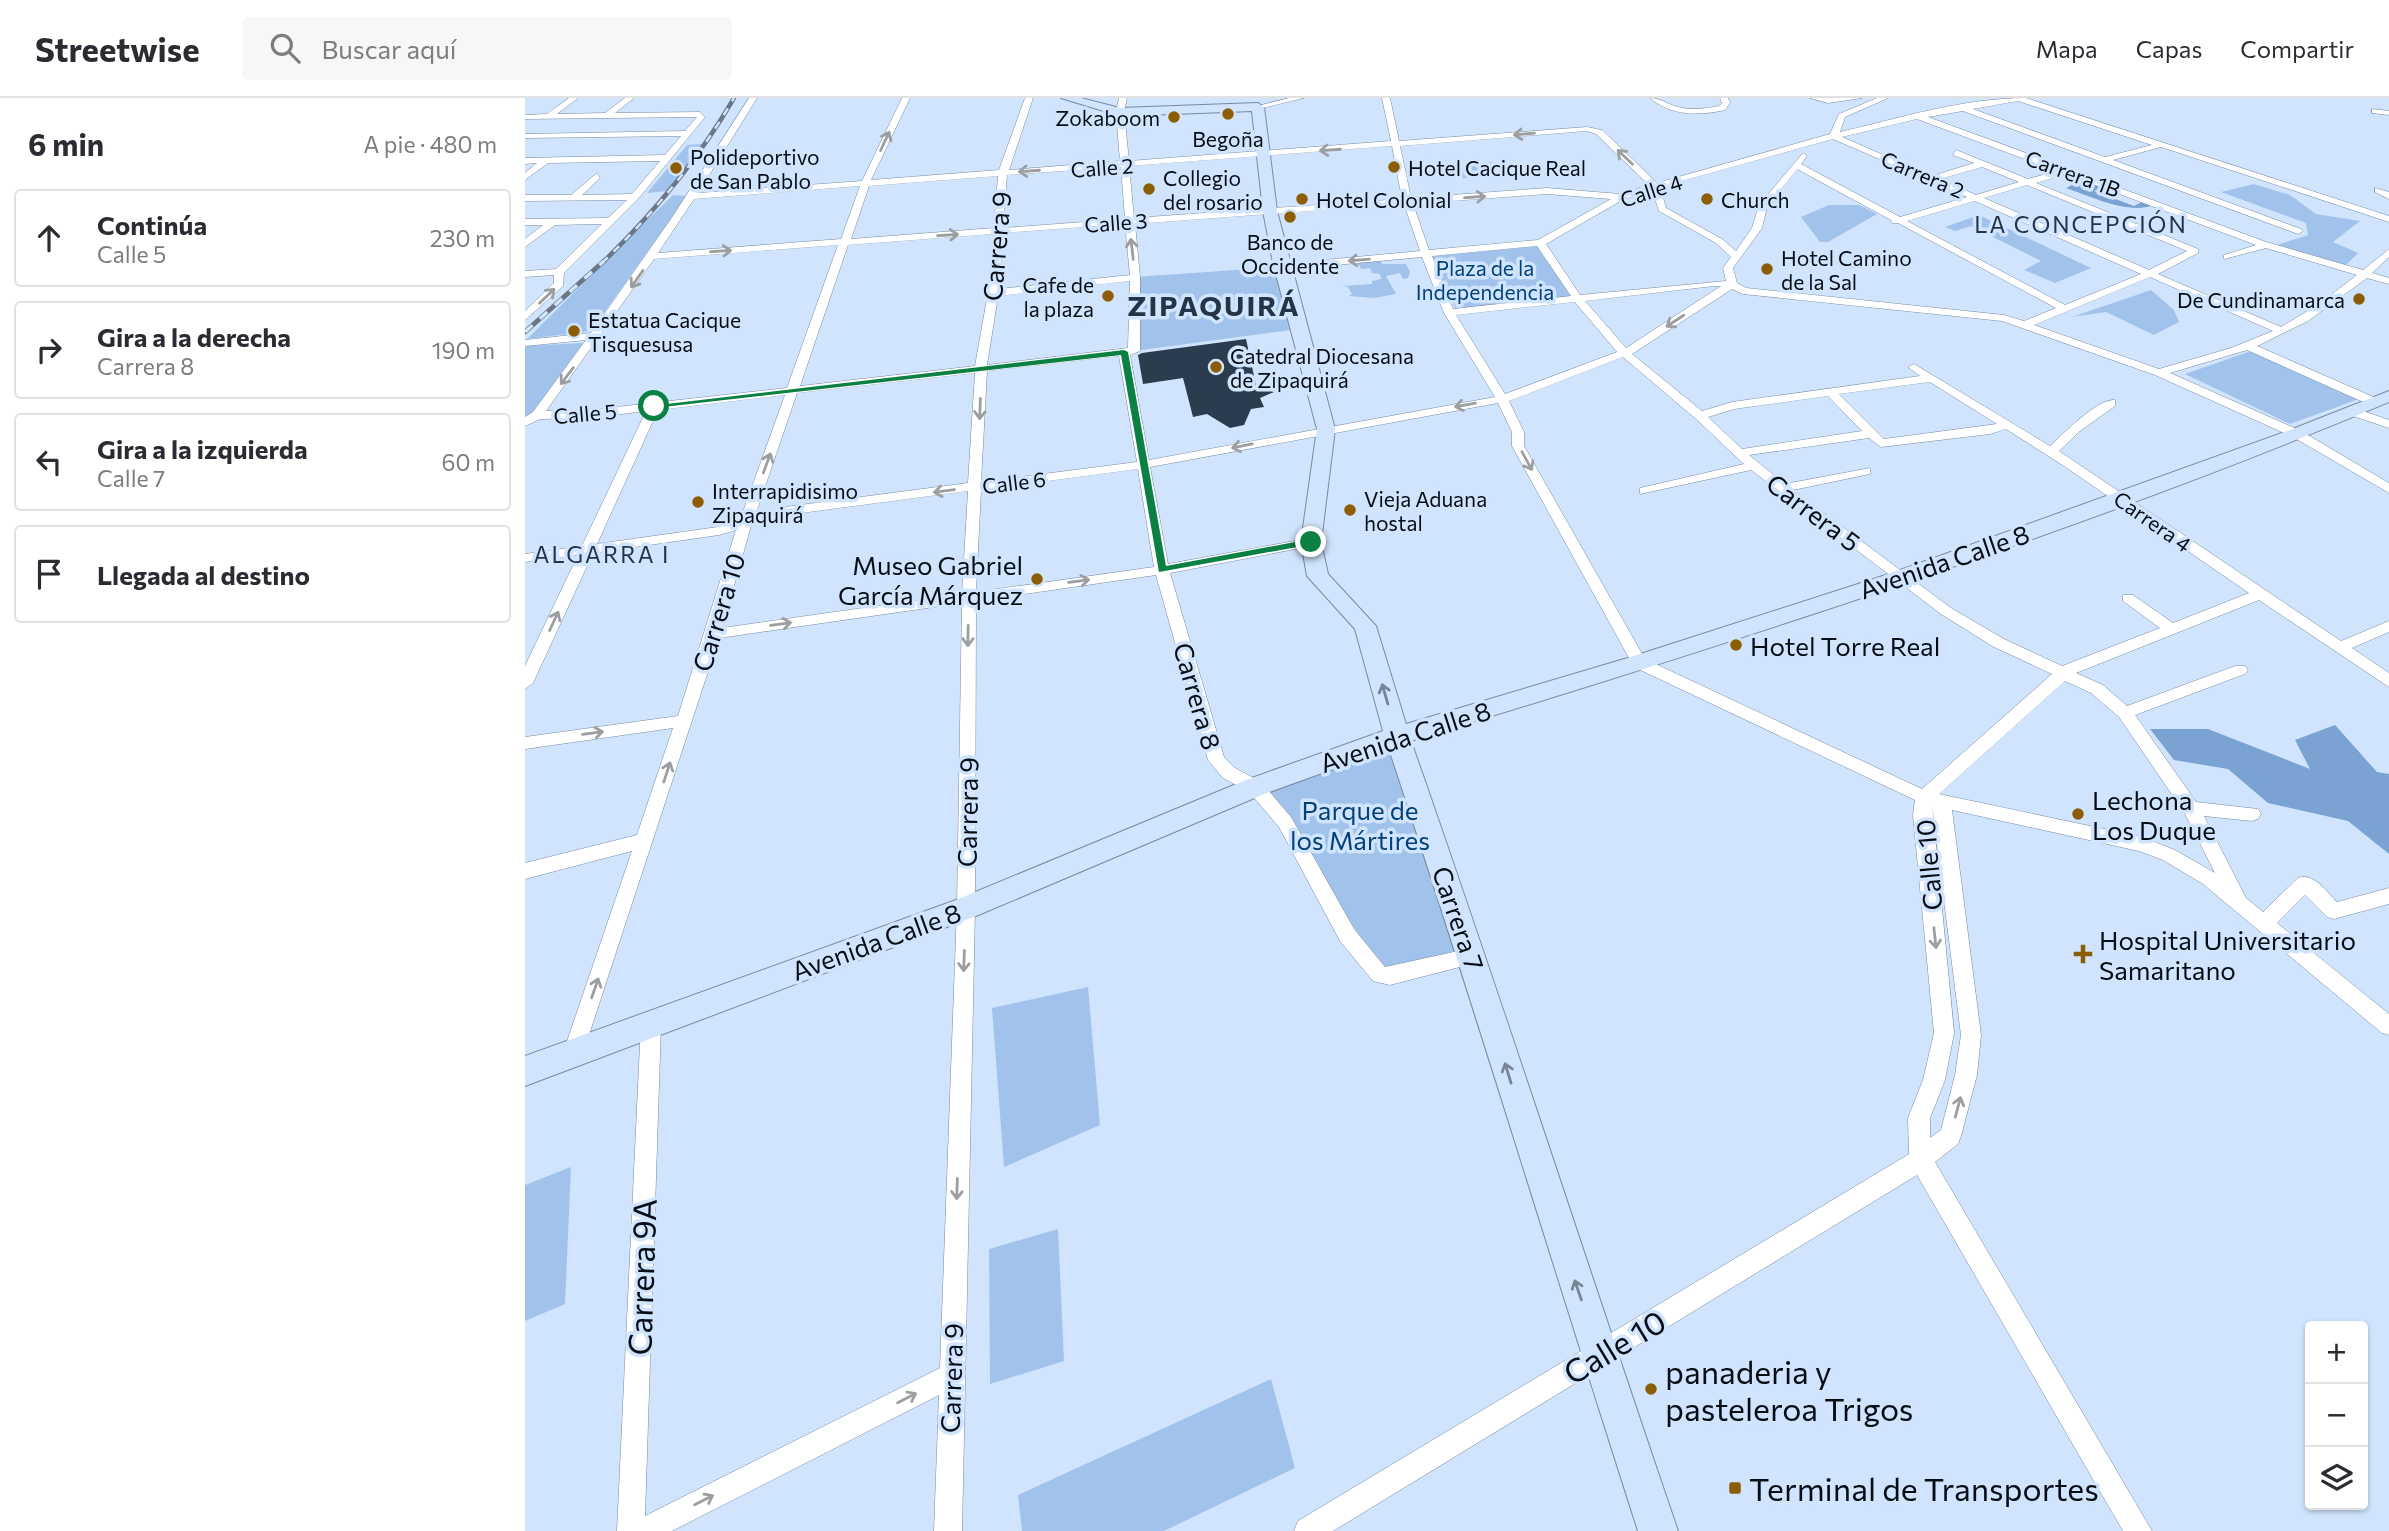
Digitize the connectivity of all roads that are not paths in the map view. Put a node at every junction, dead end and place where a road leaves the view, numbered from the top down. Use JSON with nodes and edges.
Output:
{"nodes":[{"id":1,"x":574,"y":98,"type":"edge"},
{"id":2,"x":630,"y":98,"type":"edge"},
{"id":3,"x":753,"y":98,"type":"edge"},
{"id":4,"x":906,"y":98,"type":"edge"},
{"id":5,"x":1029,"y":98,"type":"edge"},
{"id":6,"x":1067,"y":98,"type":"edge"},
{"id":7,"x":1123,"y":98,"type":"edge"},
{"id":8,"x":1300,"y":98,"type":"edge"},
{"id":9,"x":1386,"y":98,"type":"edge"},
{"id":10,"x":1654,"y":98,"type":"edge"},
{"id":11,"x":1724,"y":98,"type":"edge"},
{"id":12,"x":1814,"y":98,"type":"edge"},
{"id":13,"x":1858,"y":98,"type":"edge"},
{"id":14,"x":1884,"y":98,"type":"edge"},
{"id":15,"x":2021,"y":98,"type":"edge"},
{"id":16,"x":1258,"y":107,"type":"junction"},
{"id":17,"x":1963,"y":108,"type":"junction"},
{"id":18,"x":2375,"y":111,"type":"dead end"},
{"id":19,"x":1120,"y":112,"type":"junction"},
{"id":20,"x":2389,"y":113,"type":"edge"},
{"id":21,"x":607,"y":116,"type":"junction"},
{"id":22,"x":1917,"y":116,"type":"junction"},
{"id":23,"x":525,"y":117,"type":"edge"},
{"id":24,"x":548,"y":117,"type":"junction"},
{"id":25,"x":686,"y":133,"type":"junction"},
{"id":26,"x":585,"y":134,"type":"junction"},
{"id":27,"x":525,"y":136,"type":"edge"},
{"id":28,"x":1834,"y":136,"type":"junction"},
{"id":29,"x":1814,"y":144,"type":"junction"},
{"id":30,"x":1398,"y":145,"type":"junction"},
{"id":31,"x":2160,"y":145,"type":"junction"},
{"id":32,"x":1956,"y":153,"type":"dead end"},
{"id":33,"x":1262,"y":155,"type":"junction"},
{"id":34,"x":668,"y":158,"type":"junction"},
{"id":35,"x":547,"y":160,"type":"junction"},
{"id":36,"x":2106,"y":160,"type":"junction"},
{"id":37,"x":525,"y":161,"type":"edge"},
{"id":38,"x":1981,"y":164,"type":"junction"},
{"id":39,"x":1125,"y":165,"type":"junction"},
{"id":40,"x":1796,"y":165,"type":"junction"},
{"id":41,"x":2068,"y":170,"type":"junction"},
{"id":42,"x":1003,"y":173,"type":"junction"},
{"id":43,"x":597,"y":176,"type":"dead end"},
{"id":44,"x":525,"y":177,"type":"edge"},
{"id":45,"x":1934,"y":178,"type":"junction"},
{"id":46,"x":2022,"y":183,"type":"junction"},
{"id":47,"x":865,"y":184,"type":"junction"},
{"id":48,"x":1655,"y":186,"type":"junction"},
{"id":49,"x":2378,"y":190,"type":"dead end"},
{"id":50,"x":2389,"y":195,"type":"edge"},
{"id":51,"x":694,"y":196,"type":"junction"},
{"id":52,"x":574,"y":197,"type":"junction"},
{"id":53,"x":635,"y":197,"type":"junction"},
{"id":54,"x":1622,"y":197,"type":"junction"},
{"id":55,"x":1977,"y":197,"type":"junction"},
{"id":56,"x":527,"y":199,"type":"edge"},
{"id":57,"x":1407,"y":200,"type":"junction"},
{"id":58,"x":1270,"y":211,"type":"junction"},
{"id":59,"x":2389,"y":219,"type":"edge"},
{"id":60,"x":1895,"y":220,"type":"junction"},
{"id":61,"x":613,"y":221,"type":"junction"},
{"id":62,"x":1128,"y":221,"type":"junction"},
{"id":63,"x":525,"y":222,"type":"edge"},
{"id":64,"x":552,"y":222,"type":"junction"},
{"id":65,"x":996,"y":231,"type":"junction"},
{"id":66,"x":845,"y":242,"type":"junction"},
{"id":67,"x":1540,"y":243,"type":"junction"},
{"id":68,"x":525,"y":244,"type":"edge"},
{"id":69,"x":2265,"y":245,"type":"junction"},
{"id":70,"x":2389,"y":252,"type":"edge"},
{"id":71,"x":1427,"y":253,"type":"junction"},
{"id":72,"x":653,"y":256,"type":"junction"},
{"id":73,"x":1737,"y":256,"type":"junction"},
{"id":74,"x":2228,"y":257,"type":"dead end"},
{"id":75,"x":1281,"y":267,"type":"junction"},
{"id":76,"x":559,"y":272,"type":"junction"},
{"id":77,"x":525,"y":274,"type":"edge"},
{"id":78,"x":2149,"y":274,"type":"junction"},
{"id":79,"x":2365,"y":275,"type":"junction"},
{"id":80,"x":1135,"y":277,"type":"junction"},
{"id":81,"x":2389,"y":281,"type":"edge"},
{"id":82,"x":1732,"y":284,"type":"junction"},
{"id":83,"x":993,"y":293,"type":"junction"},
{"id":84,"x":1578,"y":299,"type":"junction"},
{"id":85,"x":2065,"y":309,"type":"junction"},
{"id":86,"x":1450,"y":313,"type":"junction"},
{"id":87,"x":525,"y":317,"type":"edge"},
{"id":88,"x":2024,"y":325,"type":"junction"},
{"id":89,"x":2281,"y":331,"type":"junction"},
{"id":90,"x":596,"y":336,"type":"junction"},
{"id":91,"x":525,"y":342,"type":"edge"},
{"id":92,"x":2247,"y":346,"type":"junction"},
{"id":93,"x":1129,"y":352,"type":"junction"},
{"id":94,"x":1624,"y":353,"type":"junction"},
{"id":95,"x":981,"y":367,"type":"junction"},
{"id":96,"x":1914,"y":367,"type":"dead end"},
{"id":97,"x":2159,"y":373,"type":"junction"},
{"id":98,"x":1931,"y":378,"type":"junction"},
{"id":99,"x":794,"y":389,"type":"junction"},
{"id":100,"x":1832,"y":394,"type":"junction"},
{"id":101,"x":1502,"y":399,"type":"junction"},
{"id":102,"x":2382,"y":399,"type":"edge"},
{"id":103,"x":2112,"y":403,"type":"dead end"},
{"id":104,"x":654,"y":406,"type":"junction"},
{"id":105,"x":2354,"y":412,"type":"junction"},
{"id":106,"x":537,"y":415,"type":"junction"},
{"id":107,"x":1700,"y":416,"type":"junction"},
{"id":108,"x":525,"y":422,"type":"edge"},
{"id":109,"x":2006,"y":425,"type":"junction"},
{"id":110,"x":2389,"y":425,"type":"edge"},
{"id":111,"x":1326,"y":429,"type":"junction"},
{"id":112,"x":1870,"y":434,"type":"junction"},
{"id":113,"x":2297,"y":434,"type":"junction"},
{"id":114,"x":2051,"y":452,"type":"junction"},
{"id":115,"x":1737,"y":453,"type":"junction"},
{"id":116,"x":1142,"y":465,"type":"junction"},
{"id":117,"x":1753,"y":466,"type":"junction"},
{"id":118,"x":1864,"y":471,"type":"dead end"},
{"id":119,"x":977,"y":487,"type":"junction"},
{"id":120,"x":1783,"y":488,"type":"junction"},
{"id":121,"x":2389,"y":489,"type":"edge"},
{"id":122,"x":1645,"y":491,"type":"dead end"},
{"id":123,"x":2122,"y":499,"type":"junction"},
{"id":124,"x":745,"y":524,"type":"junction"},
{"id":125,"x":1311,"y":542,"type":"junction"},
{"id":126,"x":587,"y":550,"type":"junction"},
{"id":127,"x":525,"y":558,"type":"edge"},
{"id":128,"x":1162,"y":570,"type":"junction"},
{"id":129,"x":1901,"y":578,"type":"junction"},
{"id":130,"x":2260,"y":594,"type":"junction"},
{"id":131,"x":969,"y":596,"type":"junction"},
{"id":132,"x":2128,"y":598,"type":"dead end"},
{"id":133,"x":2389,"y":626,"type":"edge"},
{"id":134,"x":2171,"y":629,"type":"junction"},
{"id":135,"x":713,"y":634,"type":"junction"},
{"id":136,"x":2340,"y":647,"type":"junction"},
{"id":137,"x":1639,"y":663,"type":"junction"},
{"id":138,"x":2241,"y":670,"type":"dead end"},
{"id":139,"x":2066,"y":671,"type":"junction"},
{"id":140,"x":2389,"y":681,"type":"edge"},
{"id":141,"x":525,"y":683,"type":"edge"},
{"id":142,"x":2126,"y":713,"type":"junction"},
{"id":143,"x":683,"y":721,"type":"junction"},
{"id":144,"x":1397,"y":736,"type":"junction"},
{"id":145,"x":525,"y":743,"type":"edge"},
{"id":146,"x":1255,"y":787,"type":"junction"},
{"id":147,"x":1933,"y":800,"type":"junction"},
{"id":148,"x":2191,"y":808,"type":"junction"},
{"id":149,"x":2252,"y":814,"type":"dead end"},
{"id":150,"x":645,"y":840,"type":"junction"},
{"id":151,"x":525,"y":871,"type":"edge"},
{"id":152,"x":2389,"y":896,"type":"edge"},
{"id":153,"x":2241,"y":906,"type":"junction"},
{"id":154,"x":965,"y":908,"type":"junction"},
{"id":155,"x":2263,"y":925,"type":"junction"},
{"id":156,"x":1472,"y":956,"type":"junction"},
{"id":157,"x":651,"y":1023,"type":"junction"},
{"id":158,"x":2389,"y":1026,"type":"edge"},
{"id":159,"x":573,"y":1053,"type":"junction"},
{"id":160,"x":525,"y":1071,"type":"edge"},
{"id":161,"x":1920,"y":1160,"type":"junction"},
{"id":162,"x":1600,"y":1354,"type":"junction"},
{"id":163,"x":951,"y":1376,"type":"junction"},
{"id":164,"x":631,"y":1531,"type":"edge"},
{"id":165,"x":643,"y":1531,"type":"edge"},
{"id":166,"x":948,"y":1531,"type":"edge"},
{"id":167,"x":1308,"y":1531,"type":"edge"},
{"id":168,"x":1658,"y":1531,"type":"edge"},
{"id":169,"x":2138,"y":1531,"type":"edge"}],
"edges":[{"from":1,"to":24,"type":"street"},
{"from":2,"to":21,"type":"street"},
{"from":3,"to":51,"type":"street"},
{"from":47,"to":4,"type":"street","name":"Carrera 10","one_way":true},
{"from":5,"to":42,"type":"street","name":"Carrera 9"},
{"from":6,"to":19,"type":"street"},
{"from":7,"to":19,"type":"street","name":"Carrera 8"},
{"from":8,"to":16,"type":"street"},
{"from":9,"to":30,"type":"street"},
{"from":10,"to":11,"type":"street"},
{"from":12,"to":13,"type":"street"},
{"from":14,"to":28,"type":"street"},
{"from":15,"to":17,"type":"street","name":"Calle 4"},
{"from":15,"to":31,"type":"street"},
{"from":16,"to":19,"type":"street"},
{"from":16,"to":33,"type":"street","name":"Carrera 7"},
{"from":17,"to":22,"type":"street","name":"Calle 4"},
{"from":17,"to":36,"type":"street"},
{"from":18,"to":20,"type":"street"},
{"from":19,"to":39,"type":"street","name":"Carrera 8"},
{"from":21,"to":24,"type":"street"},
{"from":21,"to":25,"type":"street"},
{"from":21,"to":26,"type":"street"},
{"from":22,"to":28,"type":"street","name":"Calle 4"},
{"from":22,"to":41,"type":"street","name":"Carrera 1B"},
{"from":23,"to":24,"type":"street"},
{"from":25,"to":26,"type":"street"},
{"from":25,"to":34,"type":"street"},
{"from":26,"to":27,"type":"street"},
{"from":28,"to":29,"type":"street","name":"Calle 4"},
{"from":28,"to":45,"type":"street","name":"Carrera 2"},
{"from":29,"to":40,"type":"street"},
{"from":29,"to":48,"type":"street","name":"Calle 4"},
{"from":30,"to":33,"type":"street","name":"Calle 2","one_way":true},
{"from":48,"to":30,"type":"street","name":"Calle 2","one_way":true},
{"from":30,"to":57,"type":"street"},
{"from":31,"to":36,"type":"street"},
{"from":31,"to":59,"type":"street"},
{"from":32,"to":38,"type":"street"},
{"from":33,"to":39,"type":"street","name":"Calle 2"},
{"from":33,"to":58,"type":"street","name":"Carrera 7"},
{"from":34,"to":35,"type":"street"},
{"from":34,"to":53,"type":"street"},
{"from":35,"to":37,"type":"street"},
{"from":35,"to":44,"type":"street"},
{"from":36,"to":41,"type":"street"},
{"from":36,"to":69,"type":"street"},
{"from":38,"to":45,"type":"street"},
{"from":38,"to":46,"type":"street"},
{"from":39,"to":42,"type":"street","name":"Calle 2","one_way":true},
{"from":39,"to":62,"type":"street","name":"Carrera 8"},
{"from":40,"to":60,"type":"street"},
{"from":40,"to":73,"type":"street"},
{"from":41,"to":46,"type":"street"},
{"from":41,"to":69,"type":"street","name":"Carrera 1B"},
{"from":42,"to":47,"type":"street","name":"Calle 2"},
{"from":42,"to":65,"type":"street","name":"Carrera 9"},
{"from":43,"to":52,"type":"street"},
{"from":45,"to":55,"type":"street","name":"Carrera 2"},
{"from":46,"to":55,"type":"street"},
{"from":46,"to":78,"type":"street"},
{"from":47,"to":51,"type":"street","name":"Calle 2"},
{"from":47,"to":66,"type":"street","name":"Carrera 10"},
{"from":48,"to":54,"type":"street","name":"Calle 4"},
{"from":48,"to":73,"type":"street"},
{"from":49,"to":50,"type":"street"},
{"from":51,"to":72,"type":"street"},
{"from":52,"to":53,"type":"street"},
{"from":52,"to":56,"type":"street"},
{"from":53,"to":61,"type":"street"},
{"from":57,"to":54,"type":"street","name":"Calle 3","one_way":true},
{"from":54,"to":67,"type":"street","name":"Calle 4"},
{"from":55,"to":60,"type":"street"},
{"from":55,"to":78,"type":"street","name":"Carrera 2"},
{"from":57,"to":58,"type":"street","name":"Calle 3"},
{"from":57,"to":71,"type":"street"},
{"from":58,"to":62,"type":"street","name":"Calle 3"},
{"from":58,"to":75,"type":"street","name":"Carrera 7"},
{"from":60,"to":85,"type":"street"},
{"from":61,"to":64,"type":"street"},
{"from":61,"to":76,"type":"street"},
{"from":62,"to":65,"type":"street","name":"Calle 3"},
{"from":80,"to":62,"type":"street","name":"Carrera 8","one_way":true},
{"from":63,"to":64,"type":"street"},
{"from":64,"to":68,"type":"street"},
{"from":66,"to":65,"type":"street","name":"Calle 3","one_way":true},
{"from":65,"to":83,"type":"street","name":"Carrera 9"},
{"from":72,"to":66,"type":"street","name":"Calle 3","one_way":true},
{"from":66,"to":99,"type":"street","name":"Carrera 10"},
{"from":67,"to":71,"type":"street","name":"Calle 4"},
{"from":67,"to":84,"type":"street","name":"Carrera 5"},
{"from":69,"to":74,"type":"street"},
{"from":69,"to":79,"type":"street","name":"Carrera 1B"},
{"from":70,"to":79,"type":"street"},
{"from":71,"to":75,"type":"street","name":"Calle 4","one_way":true},
{"from":71,"to":86,"type":"street"},
{"from":72,"to":90,"type":"street","one_way":true},
{"from":73,"to":82,"type":"street"},
{"from":75,"to":111,"type":"street","name":"Carrera 7"},
{"from":76,"to":77,"type":"street"},
{"from":87,"to":76,"type":"street","one_way":true},
{"from":78,"to":85,"type":"street"},
{"from":78,"to":89,"type":"street","name":"Carrera 2"},
{"from":79,"to":81,"type":"street","name":"Carrera 1B"},
{"from":79,"to":89,"type":"street"},
{"from":80,"to":83,"type":"street"},
{"from":80,"to":93,"type":"street","name":"Carrera 8"},
{"from":82,"to":84,"type":"street"},
{"from":82,"to":88,"type":"street"},
{"from":82,"to":94,"type":"street","name":"Calle 6","one_way":true},
{"from":83,"to":95,"type":"street","name":"Carrera 9"},
{"from":84,"to":86,"type":"street"},
{"from":84,"to":94,"type":"street","name":"Carrera 5"},
{"from":85,"to":88,"type":"street"},
{"from":86,"to":101,"type":"street"},
{"from":88,"to":97,"type":"street"},
{"from":89,"to":92,"type":"street"},
{"from":90,"to":91,"type":"street"},
{"from":90,"to":106,"type":"street","one_way":true},
{"from":92,"to":97,"type":"street"},
{"from":92,"to":102,"type":"street"},
{"from":93,"to":95,"type":"street","name":"Calle 5"},
{"from":93,"to":116,"type":"street","name":"Carrera 8"},
{"from":94,"to":101,"type":"street","name":"Calle 6"},
{"from":94,"to":107,"type":"street","name":"Carrera 5"},
{"from":95,"to":99,"type":"street","name":"Calle 5"},
{"from":95,"to":119,"type":"street","name":"Carrera 9","one_way":true},
{"from":96,"to":98,"type":"street","name":"Carrera 4"},
{"from":97,"to":113,"type":"street"},
{"from":98,"to":100,"type":"street"},
{"from":98,"to":109,"type":"street","name":"Carrera 4"},
{"from":99,"to":104,"type":"street","name":"Calle 5"},
{"from":124,"to":99,"type":"street","name":"Carrera 10","one_way":true},
{"from":100,"to":107,"type":"street"},
{"from":100,"to":112,"type":"street"},
{"from":101,"to":111,"type":"street","name":"Calle 6","one_way":true},
{"from":101,"to":137,"type":"street","one_way":true},
{"from":102,"to":105,"type":"street","name":"Avenida Calle 8"},
{"from":103,"to":114,"type":"street"},
{"from":104,"to":106,"type":"street","name":"Calle 5"},
{"from":104,"to":126,"type":"street"},
{"from":105,"to":110,"type":"street"},
{"from":105,"to":113,"type":"street","name":"Avenida Calle 8"},
{"from":106,"to":108,"type":"street"},
{"from":107,"to":115,"type":"street","name":"Carrera 5"},
{"from":109,"to":112,"type":"street"},
{"from":109,"to":114,"type":"street","name":"Carrera 4"},
{"from":111,"to":116,"type":"street","name":"Calle 6","one_way":true},
{"from":111,"to":125,"type":"street","name":"Carrera 7"},
{"from":112,"to":115,"type":"street"},
{"from":113,"to":121,"type":"street"},
{"from":113,"to":123,"type":"street","name":"Avenida Calle 8"},
{"from":114,"to":123,"type":"street","name":"Carrera 4"},
{"from":115,"to":117,"type":"street","name":"Carrera 5"},
{"from":116,"to":119,"type":"street","name":"Calle 6"},
{"from":116,"to":128,"type":"street","name":"Carrera 8"},
{"from":117,"to":120,"type":"street","name":"Carrera 5"},
{"from":117,"to":122,"type":"street"},
{"from":118,"to":120,"type":"street"},
{"from":119,"to":124,"type":"street","name":"Calle 6","one_way":true},
{"from":119,"to":131,"type":"street","name":"Carrera 9"},
{"from":120,"to":129,"type":"street","name":"Carrera 5"},
{"from":123,"to":129,"type":"street","name":"Avenida Calle 8"},
{"from":123,"to":130,"type":"street","name":"Carrera 4"},
{"from":124,"to":126,"type":"street","name":"Calle 6"},
{"from":124,"to":135,"type":"street","name":"Carrera 10"},
{"from":125,"to":128,"type":"street"},
{"from":144,"to":125,"type":"street","name":"Carrera 7","one_way":true},
{"from":126,"to":127,"type":"street","name":"Calle 6"},
{"from":141,"to":126,"type":"street","one_way":true},
{"from":131,"to":128,"type":"street","one_way":true},
{"from":128,"to":146,"type":"street","name":"Carrera 8"},
{"from":129,"to":137,"type":"street","name":"Avenida Calle 8"},
{"from":129,"to":139,"type":"street","name":"Carrera 5"},
{"from":130,"to":134,"type":"street"},
{"from":130,"to":136,"type":"street","name":"Carrera 4"},
{"from":135,"to":131,"type":"street","one_way":true},
{"from":131,"to":154,"type":"street","name":"Carrera 9","one_way":true},
{"from":132,"to":134,"type":"street"},
{"from":133,"to":136,"type":"street"},
{"from":134,"to":139,"type":"street"},
{"from":135,"to":143,"type":"street","name":"Carrera 10"},
{"from":136,"to":140,"type":"street","name":"Carrera 4"},
{"from":137,"to":144,"type":"street","name":"Avenida Calle 8"},
{"from":137,"to":147,"type":"street","name":"Calle 10"},
{"from":138,"to":142,"type":"street"},
{"from":139,"to":142,"type":"street","name":"Carrera 5"},
{"from":139,"to":147,"type":"street"},
{"from":142,"to":148,"type":"street","name":"Carrera 5"},
{"from":145,"to":143,"type":"street","one_way":true},
{"from":150,"to":143,"type":"street","name":"Carrera 10","one_way":true},
{"from":144,"to":146,"type":"street","name":"Avenida Calle 8"},
{"from":144,"to":156,"type":"street","name":"Carrera 7"},
{"from":146,"to":154,"type":"street","name":"Avenida Calle 8"},
{"from":146,"to":156,"type":"street","name":"Carrera 8"},
{"from":147,"to":153,"type":"street"},
{"from":147,"to":161,"type":"street","name":"Calle 10","one_way":true},
{"from":161,"to":147,"type":"street","name":"Calle 10","one_way":true},
{"from":148,"to":149,"type":"street"},
{"from":148,"to":153,"type":"street","name":"Carrera 5"},
{"from":150,"to":151,"type":"street"},
{"from":159,"to":150,"type":"street","name":"Carrera 10","one_way":true},
{"from":152,"to":155,"type":"street"},
{"from":153,"to":155,"type":"street"},
{"from":154,"to":157,"type":"street","name":"Avenida Calle 8"},
{"from":154,"to":163,"type":"street","name":"Carrera 9","one_way":true},
{"from":155,"to":158,"type":"street"},
{"from":162,"to":156,"type":"street","name":"Carrera 7","one_way":true},
{"from":157,"to":159,"type":"street","name":"Avenida Calle 8"},
{"from":157,"to":164,"type":"street","name":"Carrera 9A"},
{"from":159,"to":160,"type":"street","name":"Avenida Calle 8"},
{"from":161,"to":162,"type":"street","name":"Calle 10"},
{"from":161,"to":169,"type":"street"},
{"from":162,"to":167,"type":"street","name":"Calle 10"},
{"from":162,"to":168,"type":"street","name":"Carrera 7"},
{"from":165,"to":163,"type":"street","one_way":true},
{"from":163,"to":166,"type":"street","name":"Carrera 9"}]}
